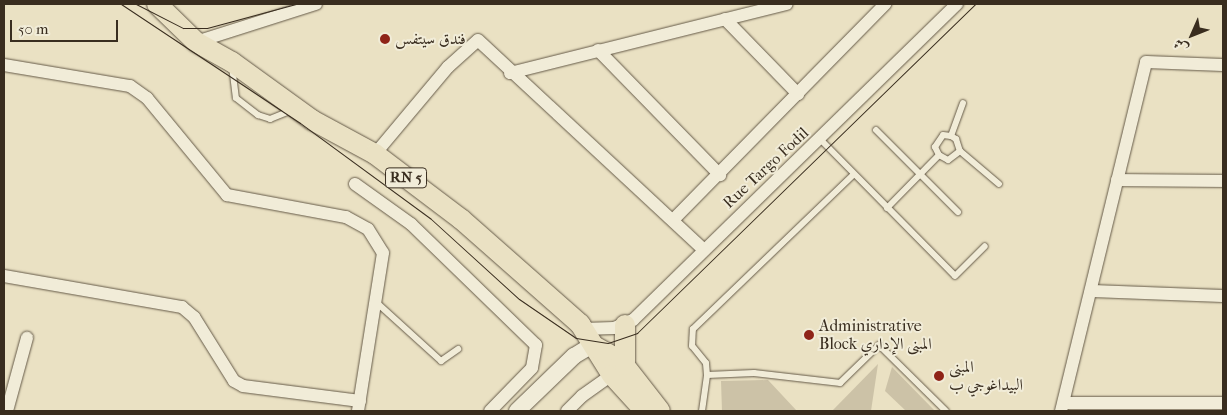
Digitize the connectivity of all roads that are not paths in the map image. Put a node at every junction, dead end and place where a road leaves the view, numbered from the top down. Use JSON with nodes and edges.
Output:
{"nodes":[{"id":1,"x":156,"y":4,"type":"edge"},
{"id":2,"x":316,"y":4,"type":"edge"},
{"id":3,"x":788,"y":4,"type":"edge"},
{"id":4,"x":886,"y":4,"type":"edge"},
{"id":5,"x":958,"y":4,"type":"edge"},
{"id":6,"x":725,"y":19,"type":"junction"},
{"id":7,"x":196,"y":42,"type":"junction"},
{"id":8,"x":598,"y":50,"type":"junction"},
{"id":9,"x":232,"y":62,"type":"junction"},
{"id":10,"x":4,"y":65,"type":"edge"},
{"id":11,"x":1223,"y":65,"type":"edge"},
{"id":12,"x":510,"y":72,"type":"junction"},
{"id":13,"x":798,"y":94,"type":"junction"},
{"id":14,"x":963,"y":104,"type":"dead end"},
{"id":15,"x":296,"y":108,"type":"junction"},
{"id":16,"x":876,"y":130,"type":"dead end"},
{"id":17,"x":951,"y":136,"type":"junction"},
{"id":18,"x":820,"y":139,"type":"junction"},
{"id":19,"x":960,"y":152,"type":"junction"},
{"id":20,"x":375,"y":154,"type":"junction"},
{"id":21,"x":939,"y":155,"type":"junction"},
{"id":22,"x":854,"y":174,"type":"junction"},
{"id":23,"x":920,"y":174,"type":"junction"},
{"id":24,"x":720,"y":175,"type":"junction"},
{"id":25,"x":1118,"y":180,"type":"junction"},
{"id":26,"x":1223,"y":181,"type":"edge"},
{"id":27,"x":355,"y":184,"type":"dead end"},
{"id":28,"x":999,"y":184,"type":"dead end"},
{"id":29,"x":887,"y":208,"type":"junction"},
{"id":30,"x":958,"y":212,"type":"dead end"},
{"id":31,"x":674,"y":220,"type":"junction"},
{"id":32,"x":985,"y":246,"type":"dead end"},
{"id":33,"x":704,"y":249,"type":"junction"},
{"id":34,"x":4,"y":276,"type":"edge"},
{"id":35,"x":1092,"y":291,"type":"junction"},
{"id":36,"x":1223,"y":296,"type":"edge"},
{"id":37,"x":376,"y":302,"type":"junction"},
{"id":38,"x":625,"y":325,"type":"junction"},
{"id":39,"x":588,"y":337,"type":"junction"},
{"id":40,"x":27,"y":338,"type":"dead end"},
{"id":41,"x":458,"y":349,"type":"dead end"},
{"id":42,"x":618,"y":370,"type":"junction"},
{"id":43,"x":708,"y":375,"type":"junction"},
{"id":44,"x":1223,"y":404,"type":"edge"},
{"id":45,"x":359,"y":406,"type":"edge"},
{"id":46,"x":1062,"y":407,"type":"edge"},
{"id":47,"x":7,"y":411,"type":"edge"},
{"id":48,"x":490,"y":411,"type":"edge"},
{"id":49,"x":516,"y":411,"type":"edge"},
{"id":50,"x":568,"y":411,"type":"edge"},
{"id":51,"x":645,"y":411,"type":"edge"},
{"id":52,"x":660,"y":411,"type":"edge"},
{"id":53,"x":702,"y":411,"type":"edge"},
{"id":54,"x":946,"y":411,"type":"edge"}],
"edges":[{"from":1,"to":7,"type":"main road","number":"RN 5"},
{"from":2,"to":7,"type":"street"},
{"from":3,"to":6,"type":"street"},
{"from":4,"to":13,"type":"street"},
{"from":5,"to":18,"type":"street","name":"Rue Targo Fodil"},
{"from":6,"to":8,"type":"street"},
{"from":6,"to":13,"type":"street"},
{"from":7,"to":9,"type":"main road","number":"RN 5"},
{"from":8,"to":12,"type":"street"},
{"from":8,"to":24,"type":"street"},
{"from":9,"to":15,"type":"main road","number":"RN 5"},
{"from":9,"to":15,"type":"lane"},
{"from":10,"to":37,"type":"street"},
{"from":11,"to":25,"type":"street"},
{"from":12,"to":20,"type":"street"},
{"from":12,"to":31,"type":"street"},
{"from":13,"to":24,"type":"street"},
{"from":14,"to":17,"type":"lane"},
{"from":15,"to":20,"type":"main road","number":"RN 5"},
{"from":16,"to":23,"type":"lane"},
{"from":17,"to":19,"type":"lane"},
{"from":17,"to":21,"type":"lane"},
{"from":18,"to":22,"type":"lane"},
{"from":18,"to":33,"type":"street","name":"Rue Targo Fodil"},
{"from":19,"to":21,"type":"lane"},
{"from":19,"to":28,"type":"lane"},
{"from":20,"to":39,"type":"main road","number":"RN 5"},
{"from":21,"to":23,"type":"lane"},
{"from":22,"to":29,"type":"lane"},
{"from":22,"to":43,"type":"lane"},
{"from":23,"to":29,"type":"lane"},
{"from":23,"to":30,"type":"lane"},
{"from":24,"to":31,"type":"street"},
{"from":25,"to":26,"type":"street"},
{"from":25,"to":35,"type":"street"},
{"from":27,"to":48,"type":"street"},
{"from":29,"to":32,"type":"lane"},
{"from":31,"to":33,"type":"street"},
{"from":33,"to":38,"type":"street","name":"Rue Targo Fodil"},
{"from":34,"to":45,"type":"street"},
{"from":35,"to":36,"type":"street"},
{"from":35,"to":46,"type":"street"},
{"from":37,"to":41,"type":"lane"},
{"from":37,"to":45,"type":"street"},
{"from":38,"to":39,"type":"street"},
{"from":38,"to":42,"type":"main road"},
{"from":39,"to":42,"type":"main road","number":"RN 5"},
{"from":39,"to":49,"type":"street"},
{"from":40,"to":47,"type":"street"},
{"from":42,"to":50,"type":"street"},
{"from":42,"to":51,"type":"main road","number":"RN 5"},
{"from":42,"to":52,"type":"main road","number":"RN 5"},
{"from":43,"to":53,"type":"lane"},
{"from":43,"to":54,"type":"lane"},
{"from":44,"to":46,"type":"street"}]}
